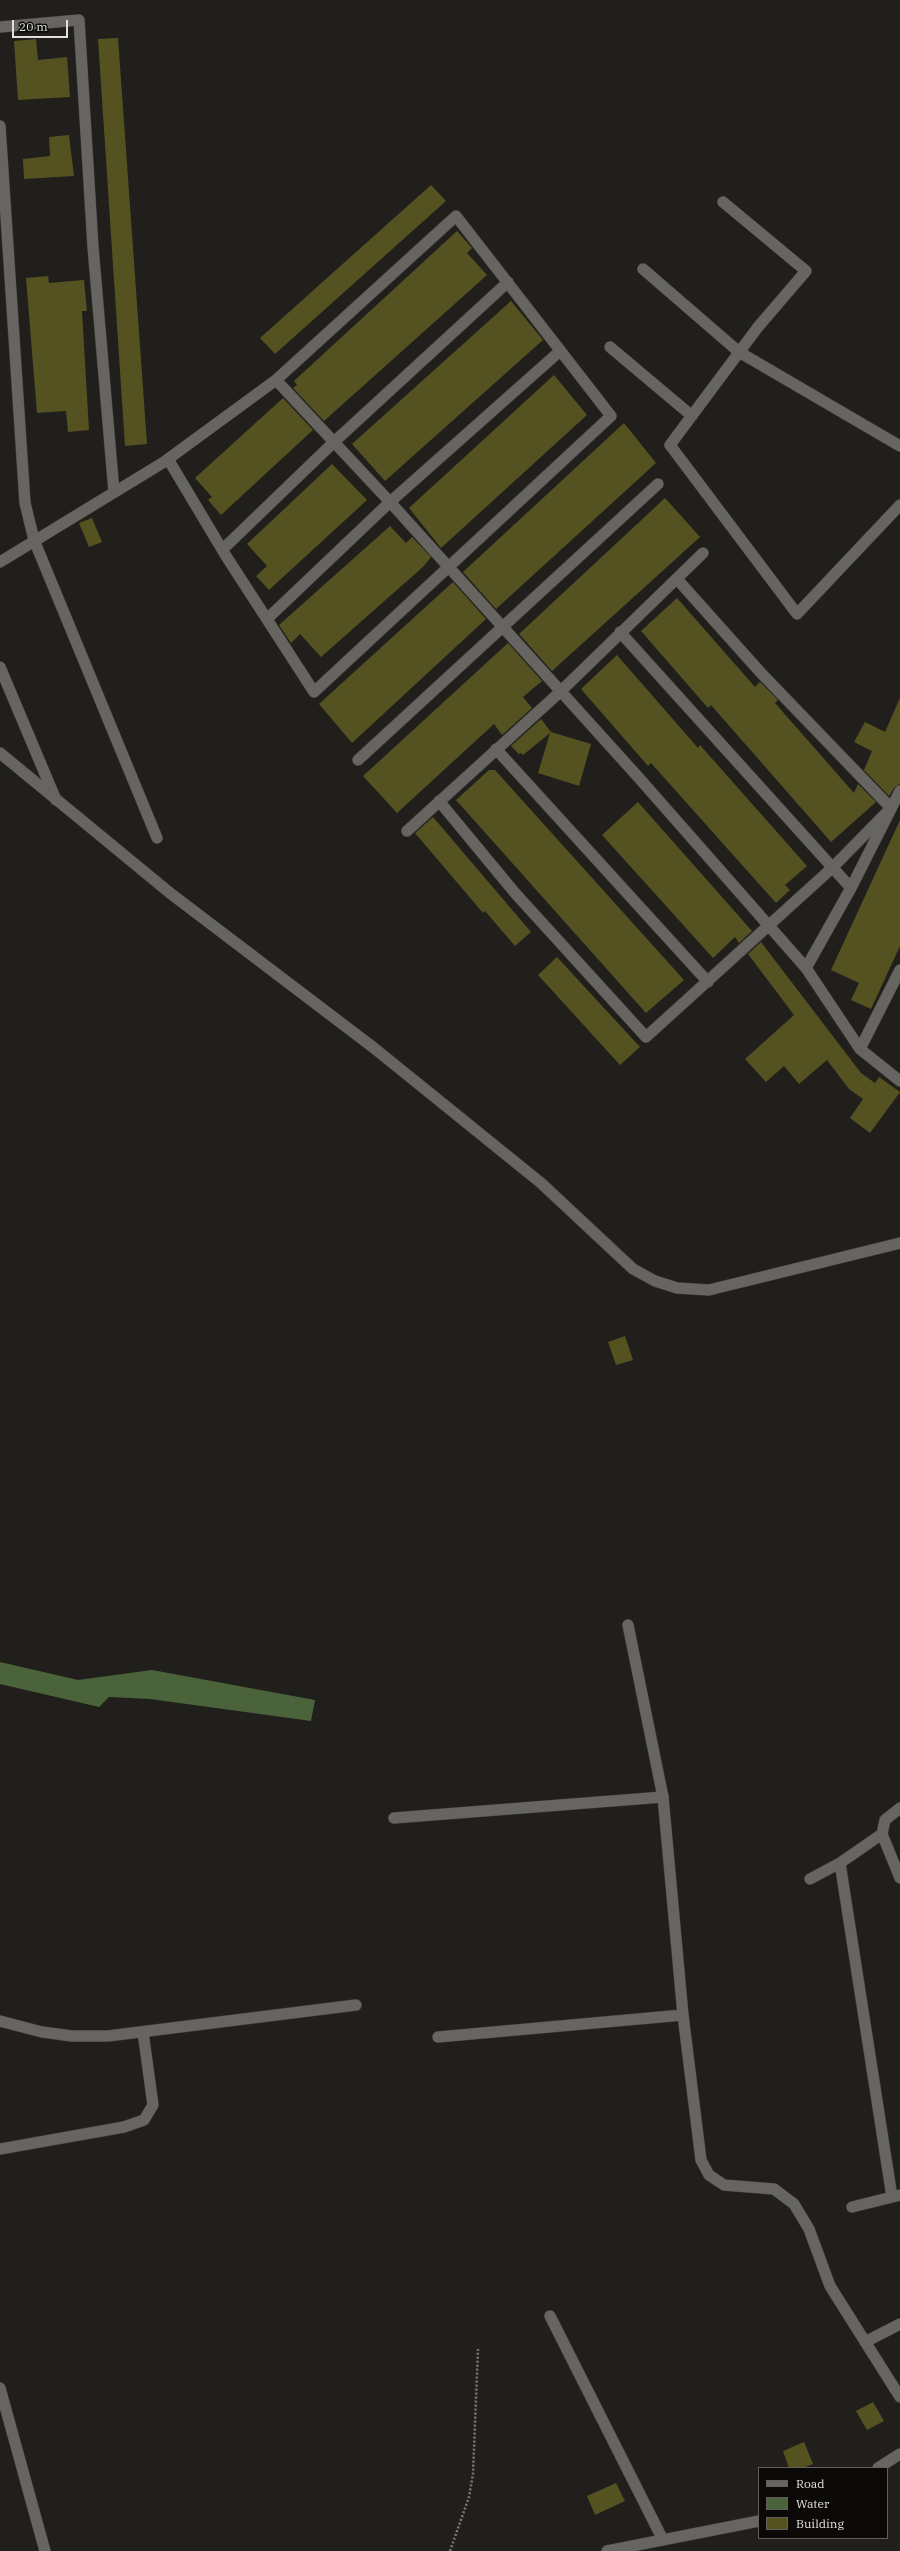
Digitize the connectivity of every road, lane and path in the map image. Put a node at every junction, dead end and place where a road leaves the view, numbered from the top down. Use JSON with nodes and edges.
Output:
{"nodes":[{"id":1,"x":0,"y":27,"type":"edge"},
{"id":2,"x":0,"y":126,"type":"edge"},
{"id":3,"x":723,"y":202,"type":"dead end"},
{"id":4,"x":643,"y":269,"type":"dead end"},
{"id":5,"x":508,"y":282,"type":"junction"},
{"id":6,"x":610,"y":347,"type":"dead end"},
{"id":7,"x":560,"y":351,"type":"junction"},
{"id":8,"x":739,"y":352,"type":"junction"},
{"id":9,"x":276,"y":380,"type":"junction"},
{"id":10,"x":692,"y":416,"type":"junction"},
{"id":11,"x":334,"y":442,"type":"junction"},
{"id":12,"x":900,"y":446,"type":"edge"},
{"id":13,"x":168,"y":459,"type":"junction"},
{"id":14,"x":658,"y":484,"type":"dead end"},
{"id":15,"x":114,"y":492,"type":"junction"},
{"id":16,"x":390,"y":502,"type":"junction"},
{"id":17,"x":900,"y":505,"type":"edge"},
{"id":18,"x":34,"y":540,"type":"junction"},
{"id":19,"x":223,"y":549,"type":"junction"},
{"id":20,"x":703,"y":553,"type":"dead end"},
{"id":21,"x":0,"y":562,"type":"edge"},
{"id":22,"x":448,"y":566,"type":"junction"},
{"id":23,"x":676,"y":579,"type":"junction"},
{"id":24,"x":267,"y":619,"type":"junction"},
{"id":25,"x":503,"y":627,"type":"junction"},
{"id":26,"x":620,"y":632,"type":"junction"},
{"id":27,"x":0,"y":667,"type":"edge"},
{"id":28,"x":560,"y":692,"type":"junction"},
{"id":29,"x":496,"y":749,"type":"junction"},
{"id":30,"x":0,"y":753,"type":"edge"},
{"id":31,"x":358,"y":760,"type":"dead end"},
{"id":32,"x":900,"y":791,"type":"edge"},
{"id":33,"x":56,"y":800,"type":"junction"},
{"id":34,"x":440,"y":801,"type":"junction"},
{"id":35,"x":892,"y":808,"type":"junction"},
{"id":36,"x":407,"y":831,"type":"dead end"},
{"id":37,"x":157,"y":838,"type":"dead end"},
{"id":38,"x":832,"y":868,"type":"junction"},
{"id":39,"x":851,"y":888,"type":"junction"},
{"id":40,"x":769,"y":926,"type":"junction"},
{"id":41,"x":806,"y":968,"type":"junction"},
{"id":42,"x":900,"y":970,"type":"edge"},
{"id":43,"x":708,"y":982,"type":"junction"},
{"id":44,"x":860,"y":1049,"type":"junction"},
{"id":45,"x":900,"y":1081,"type":"edge"},
{"id":46,"x":900,"y":1243,"type":"edge"},
{"id":47,"x":628,"y":1625,"type":"dead end"},
{"id":48,"x":663,"y":1797,"type":"junction"},
{"id":49,"x":900,"y":1808,"type":"edge"},
{"id":50,"x":394,"y":1818,"type":"dead end"},
{"id":51,"x":882,"y":1834,"type":"junction"},
{"id":52,"x":840,"y":1863,"type":"junction"},
{"id":53,"x":900,"y":1878,"type":"edge"},
{"id":54,"x":810,"y":1879,"type":"dead end"},
{"id":55,"x":356,"y":2006,"type":"dead end"},
{"id":56,"x":683,"y":2015,"type":"junction"},
{"id":57,"x":0,"y":2022,"type":"edge"},
{"id":58,"x":143,"y":2032,"type":"junction"},
{"id":59,"x":438,"y":2038,"type":"dead end"},
{"id":60,"x":0,"y":2149,"type":"edge"},
{"id":61,"x":896,"y":2196,"type":"edge"},
{"id":62,"x":852,"y":2207,"type":"dead end"},
{"id":63,"x":550,"y":2316,"type":"dead end"},
{"id":64,"x":900,"y":2324,"type":"edge"},
{"id":65,"x":865,"y":2342,"type":"junction"},
{"id":66,"x":478,"y":2349,"type":"dead end"},
{"id":67,"x":0,"y":2388,"type":"edge"},
{"id":68,"x":900,"y":2397,"type":"edge"},
{"id":69,"x":900,"y":2454,"type":"edge"},
{"id":70,"x":880,"y":2467,"type":"edge"},
{"id":71,"x":758,"y":2521,"type":"edge"},
{"id":72,"x":663,"y":2540,"type":"junction"},
{"id":73,"x":45,"y":2551,"type":"edge"},
{"id":74,"x":450,"y":2551,"type":"edge"},
{"id":75,"x":607,"y":2551,"type":"edge"}],
"edges":[{"from":1,"to":15,"type":"street"},
{"from":2,"to":18,"type":"street"},
{"from":3,"to":8,"type":"street"},
{"from":4,"to":8,"type":"street"},
{"from":5,"to":7,"type":"street"},
{"from":5,"to":9,"type":"street"},
{"from":5,"to":11,"type":"street"},
{"from":6,"to":10,"type":"street"},
{"from":7,"to":16,"type":"street"},
{"from":7,"to":22,"type":"street"},
{"from":8,"to":10,"type":"street"},
{"from":8,"to":12,"type":"street"},
{"from":9,"to":11,"type":"street"},
{"from":9,"to":13,"type":"street"},
{"from":10,"to":17,"type":"street"},
{"from":11,"to":16,"type":"street"},
{"from":11,"to":19,"type":"street"},
{"from":13,"to":15,"type":"street"},
{"from":13,"to":19,"type":"street"},
{"from":14,"to":25,"type":"street"},
{"from":15,"to":18,"type":"street"},
{"from":16,"to":22,"type":"street"},
{"from":16,"to":24,"type":"street"},
{"from":18,"to":21,"type":"street"},
{"from":18,"to":37,"type":"street"},
{"from":19,"to":24,"type":"street"},
{"from":20,"to":23,"type":"street"},
{"from":22,"to":24,"type":"street"},
{"from":22,"to":25,"type":"street"},
{"from":23,"to":26,"type":"street"},
{"from":23,"to":35,"type":"street"},
{"from":25,"to":28,"type":"street"},
{"from":25,"to":31,"type":"street"},
{"from":26,"to":28,"type":"street"},
{"from":26,"to":38,"type":"street"},
{"from":27,"to":33,"type":"street"},
{"from":28,"to":29,"type":"street"},
{"from":28,"to":40,"type":"street"},
{"from":29,"to":34,"type":"street"},
{"from":29,"to":43,"type":"street"},
{"from":30,"to":33,"type":"street"},
{"from":32,"to":35,"type":"street"},
{"from":33,"to":46,"type":"street"},
{"from":34,"to":36,"type":"street"},
{"from":34,"to":43,"type":"street"},
{"from":35,"to":38,"type":"street"},
{"from":35,"to":39,"type":"street"},
{"from":38,"to":39,"type":"street"},
{"from":38,"to":40,"type":"street"},
{"from":39,"to":41,"type":"street"},
{"from":40,"to":41,"type":"street"},
{"from":40,"to":43,"type":"street"},
{"from":41,"to":44,"type":"street"},
{"from":42,"to":44,"type":"street"},
{"from":44,"to":45,"type":"street"},
{"from":47,"to":48,"type":"street"},
{"from":48,"to":50,"type":"street"},
{"from":48,"to":56,"type":"street"},
{"from":49,"to":51,"type":"street"},
{"from":51,"to":52,"type":"street"},
{"from":51,"to":53,"type":"street"},
{"from":52,"to":54,"type":"street"},
{"from":52,"to":61,"type":"street"},
{"from":55,"to":58,"type":"street"},
{"from":56,"to":59,"type":"street"},
{"from":56,"to":65,"type":"street"},
{"from":57,"to":58,"type":"street"},
{"from":58,"to":60,"type":"street"},
{"from":61,"to":62,"type":"street"},
{"from":63,"to":72,"type":"street"},
{"from":64,"to":65,"type":"street"},
{"from":65,"to":68,"type":"street"},
{"from":66,"to":74,"type":"path"},
{"from":67,"to":73,"type":"street"},
{"from":69,"to":70,"type":"street"},
{"from":71,"to":72,"type":"street"},
{"from":72,"to":75,"type":"street"}]}
